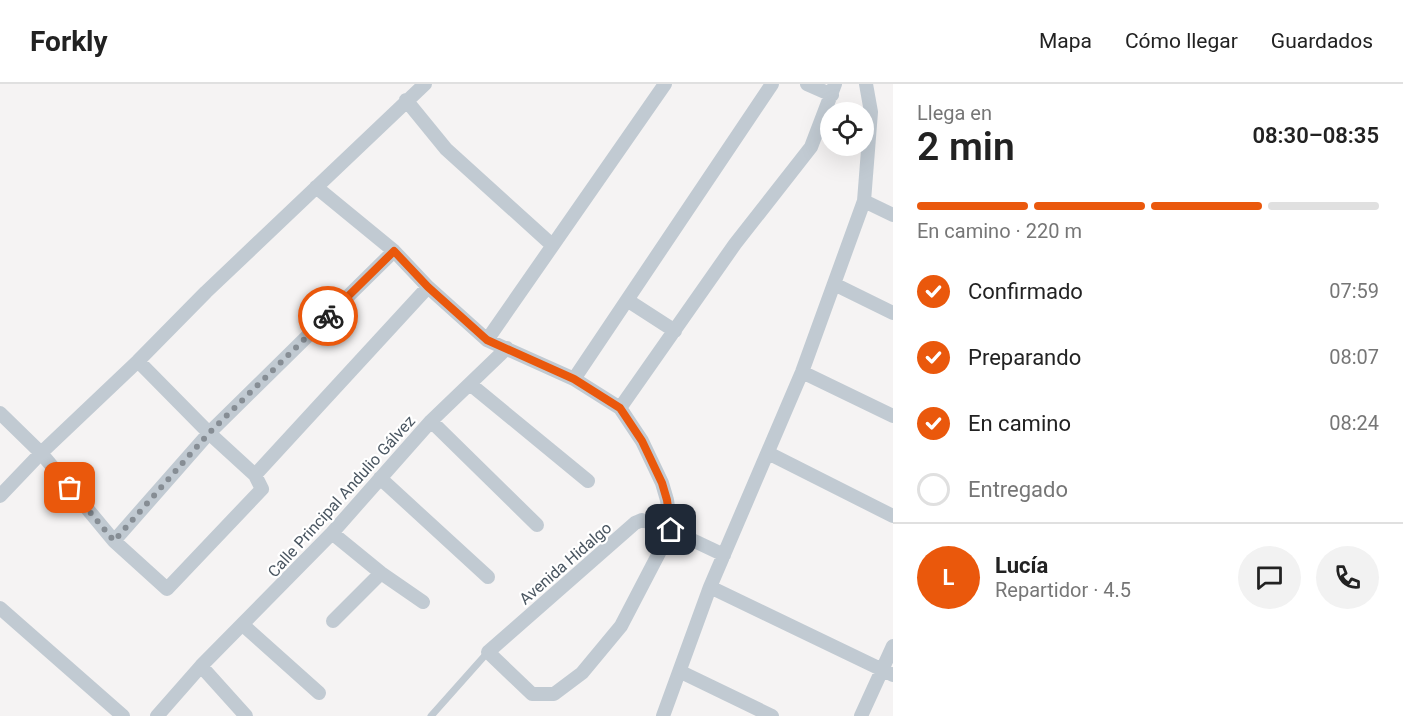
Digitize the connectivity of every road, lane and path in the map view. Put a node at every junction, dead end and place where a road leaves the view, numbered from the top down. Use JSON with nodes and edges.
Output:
{"nodes":[{"id":1,"x":425,"y":84,"type":"edge"},
{"id":2,"x":664,"y":84,"type":"edge"},
{"id":3,"x":772,"y":84,"type":"edge"},
{"id":4,"x":807,"y":84,"type":"edge"},
{"id":5,"x":866,"y":84,"type":"edge"},
{"id":6,"x":833,"y":89,"type":"edge"},
{"id":7,"x":406,"y":100,"type":"junction"},
{"id":8,"x":316,"y":188,"type":"junction"},
{"id":9,"x":864,"y":201,"type":"junction"},
{"id":10,"x":893,"y":215,"type":"edge"},
{"id":11,"x":552,"y":245,"type":"junction"},
{"id":12,"x":394,"y":251,"type":"junction"},
{"id":13,"x":834,"y":284,"type":"junction"},
{"id":14,"x":428,"y":287,"type":"junction"},
{"id":15,"x":627,"y":300,"type":"junction"},
{"id":16,"x":893,"y":313,"type":"edge"},
{"id":17,"x":675,"y":331,"type":"junction"},
{"id":18,"x":487,"y":340,"type":"junction"},
{"id":19,"x":507,"y":348,"type":"junction"},
{"id":20,"x":138,"y":361,"type":"junction"},
{"id":21,"x":802,"y":372,"type":"junction"},
{"id":22,"x":574,"y":379,"type":"junction"},
{"id":23,"x":470,"y":384,"type":"junction"},
{"id":24,"x":620,"y":408,"type":"junction"},
{"id":25,"x":0,"y":413,"type":"edge"},
{"id":26,"x":893,"y":416,"type":"edge"},
{"id":27,"x":431,"y":422,"type":"junction"},
{"id":28,"x":209,"y":433,"type":"junction"},
{"id":29,"x":41,"y":453,"type":"junction"},
{"id":30,"x":768,"y":453,"type":"junction"},
{"id":31,"x":255,"y":475,"type":"junction"},
{"id":32,"x":380,"y":478,"type":"junction"},
{"id":33,"x":588,"y":481,"type":"dead end"},
{"id":34,"x":0,"y":496,"type":"edge"},
{"id":35,"x":893,"y":516,"type":"edge"},
{"id":36,"x":537,"y":525,"type":"dead end"},
{"id":37,"x":671,"y":530,"type":"junction"},
{"id":38,"x":332,"y":533,"type":"junction"},
{"id":39,"x":114,"y":541,"type":"junction"},
{"id":40,"x":724,"y":555,"type":"junction"},
{"id":41,"x":381,"y":573,"type":"junction"},
{"id":42,"x":488,"y":577,"type":"dead end"},
{"id":43,"x":710,"y":587,"type":"junction"},
{"id":44,"x":423,"y":602,"type":"dead end"},
{"id":45,"x":0,"y":608,"type":"edge"},
{"id":46,"x":333,"y":621,"type":"dead end"},
{"id":47,"x":243,"y":624,"type":"junction"},
{"id":48,"x":893,"y":646,"type":"edge"},
{"id":49,"x":488,"y":652,"type":"junction"},
{"id":50,"x":201,"y":666,"type":"junction"},
{"id":51,"x":681,"y":672,"type":"junction"},
{"id":52,"x":888,"y":672,"type":"edge"},
{"id":53,"x":319,"y":693,"type":"dead end"},
{"id":54,"x":123,"y":716,"type":"edge"},
{"id":55,"x":157,"y":716,"type":"edge"},
{"id":56,"x":246,"y":716,"type":"edge"},
{"id":57,"x":431,"y":716,"type":"edge"},
{"id":58,"x":663,"y":716,"type":"edge"},
{"id":59,"x":772,"y":716,"type":"edge"},
{"id":60,"x":861,"y":716,"type":"edge"}],
"edges":[{"from":1,"to":7,"type":"street"},
{"from":2,"to":11,"type":"street"},
{"from":3,"to":15,"type":"street"},
{"from":4,"to":6,"type":"street"},
{"from":5,"to":9,"type":"street"},
{"from":6,"to":17,"type":"street"},
{"from":7,"to":8,"type":"street"},
{"from":7,"to":11,"type":"street"},
{"from":8,"to":12,"type":"street"},
{"from":8,"to":20,"type":"street"},
{"from":9,"to":10,"type":"street"},
{"from":9,"to":13,"type":"street"},
{"from":11,"to":18,"type":"street"},
{"from":12,"to":14,"type":"street"},
{"from":12,"to":28,"type":"street"},
{"from":13,"to":16,"type":"street"},
{"from":13,"to":21,"type":"street"},
{"from":14,"to":18,"type":"street"},
{"from":14,"to":31,"type":"street"},
{"from":15,"to":17,"type":"street"},
{"from":15,"to":22,"type":"street"},
{"from":17,"to":24,"type":"street"},
{"from":18,"to":19,"type":"street"},
{"from":19,"to":22,"type":"street"},
{"from":19,"to":23,"type":"street","name":"Calle Principal Andulio Gálvez"},
{"from":20,"to":28,"type":"street"},
{"from":20,"to":29,"type":"street"},
{"from":21,"to":26,"type":"street"},
{"from":21,"to":30,"type":"street"},
{"from":22,"to":24,"type":"street"},
{"from":23,"to":27,"type":"street","name":"Calle Principal Andulio Gálvez"},
{"from":23,"to":33,"type":"street"},
{"from":24,"to":37,"type":"street"},
{"from":25,"to":29,"type":"street"},
{"from":27,"to":32,"type":"street","name":"Calle Principal Andulio Gálvez"},
{"from":27,"to":36,"type":"street"},
{"from":28,"to":31,"type":"street"},
{"from":28,"to":39,"type":"street"},
{"from":29,"to":34,"type":"street"},
{"from":29,"to":39,"type":"street"},
{"from":30,"to":35,"type":"street"},
{"from":30,"to":40,"type":"street"},
{"from":31,"to":39,"type":"street"},
{"from":32,"to":38,"type":"street","name":"Calle Principal Andulio Gálvez"},
{"from":32,"to":42,"type":"street"},
{"from":37,"to":40,"type":"street","name":"Avenida Hidalgo"},
{"from":37,"to":49,"type":"street","name":"Avenida Hidalgo"},
{"from":37,"to":49,"type":"street"},
{"from":38,"to":41,"type":"street"},
{"from":38,"to":47,"type":"street","name":"Calle Principal Andulio Gálvez"},
{"from":40,"to":43,"type":"street"},
{"from":41,"to":44,"type":"street"},
{"from":41,"to":46,"type":"street"},
{"from":43,"to":51,"type":"street"},
{"from":43,"to":52,"type":"street"},
{"from":45,"to":54,"type":"street"},
{"from":47,"to":50,"type":"street","name":"Calle Principal Andulio Gálvez"},
{"from":47,"to":53,"type":"street"},
{"from":48,"to":52,"type":"street"},
{"from":49,"to":57,"type":"lane"},
{"from":50,"to":55,"type":"street","name":"Calle Principal Andulio Gálvez"},
{"from":50,"to":56,"type":"street"},
{"from":51,"to":58,"type":"street"},
{"from":51,"to":59,"type":"street"},
{"from":52,"to":60,"type":"street"}]}
